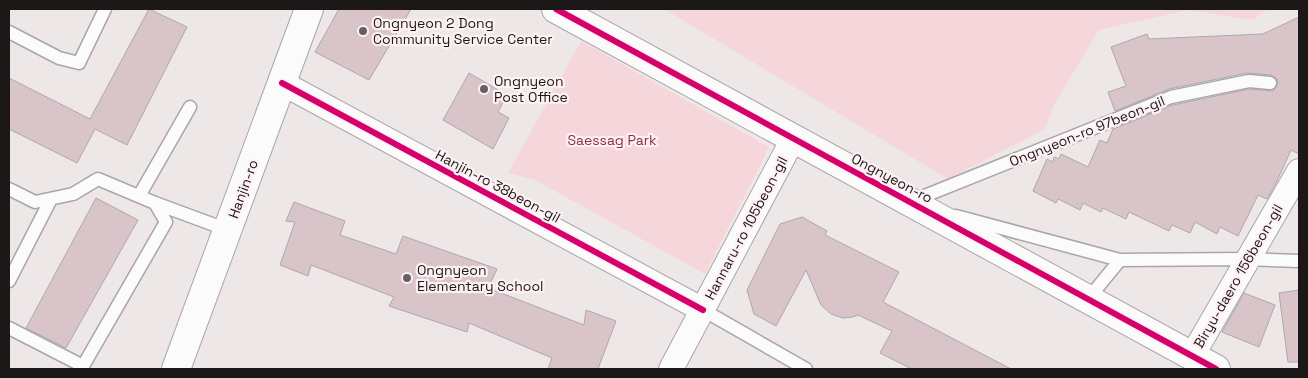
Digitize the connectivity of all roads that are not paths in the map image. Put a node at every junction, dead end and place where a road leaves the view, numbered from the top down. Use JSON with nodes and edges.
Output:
{"nodes":[{"id":1,"x":105,"y":9,"type":"edge"},
{"id":2,"x":309,"y":9,"type":"edge"},
{"id":3,"x":556,"y":9,"type":"edge"},
{"id":4,"x":9,"y":32,"type":"edge"},
{"id":5,"x":282,"y":83,"type":"junction"},
{"id":6,"x":1270,"y":83,"type":"dead end"},
{"id":7,"x":190,"y":107,"type":"dead end"},
{"id":8,"x":793,"y":139,"type":"junction"},
{"id":9,"x":1299,"y":171,"type":"edge"},
{"id":10,"x":9,"y":189,"type":"edge"},
{"id":11,"x":139,"y":196,"type":"junction"},
{"id":12,"x":51,"y":199,"type":"junction"},
{"id":13,"x":155,"y":203,"type":"junction"},
{"id":14,"x":912,"y":203,"type":"junction"},
{"id":15,"x":228,"y":230,"type":"junction"},
{"id":16,"x":1247,"y":259,"type":"junction"},
{"id":17,"x":1120,"y":260,"type":"junction"},
{"id":18,"x":1299,"y":261,"type":"edge"},
{"id":19,"x":9,"y":281,"type":"edge"},
{"id":20,"x":1088,"y":299,"type":"junction"},
{"id":21,"x":703,"y":310,"type":"junction"},
{"id":22,"x":9,"y":328,"type":"edge"},
{"id":23,"x":1192,"y":356,"type":"junction"},
{"id":24,"x":176,"y":369,"type":"edge"},
{"id":25,"x":671,"y":369,"type":"edge"},
{"id":26,"x":806,"y":369,"type":"edge"},
{"id":27,"x":1216,"y":369,"type":"edge"}],
"edges":[{"from":1,"to":4,"type":"lane"},
{"from":2,"to":5,"type":"street","name":"Hanjin-ro"},
{"from":3,"to":8,"type":"street","name":"Ongnyeon-ro"},
{"from":5,"to":15,"type":"street","name":"Hanjin-ro"},
{"from":5,"to":21,"type":"street","name":"Hanjin-ro 38beon-gil"},
{"from":6,"to":14,"type":"lane","name":"Ongnyeon-ro 97beon-gil"},
{"from":7,"to":11,"type":"lane"},
{"from":8,"to":14,"type":"street","name":"Ongnyeon-ro"},
{"from":8,"to":21,"type":"street","name":"Hannaru-ro 105beon-gil"},
{"from":9,"to":16,"type":"street","name":"Biryu-daero 156beon-gil"},
{"from":10,"to":12,"type":"lane"},
{"from":11,"to":12,"type":"lane"},
{"from":11,"to":13,"type":"lane"},
{"from":12,"to":19,"type":"lane"},
{"from":13,"to":15,"type":"lane"},
{"from":13,"to":22,"type":"lane"},
{"from":14,"to":17,"type":"lane"},
{"from":14,"to":20,"type":"street","name":"Ongnyeon-ro"},
{"from":15,"to":24,"type":"street","name":"Hanjin-ro"},
{"from":16,"to":17,"type":"lane"},
{"from":16,"to":18,"type":"lane"},
{"from":16,"to":23,"type":"street","name":"Biryu-daero 156beon-gil"},
{"from":17,"to":20,"type":"lane"},
{"from":20,"to":23,"type":"street","name":"Ongnyeon-ro"},
{"from":21,"to":25,"type":"street","name":"Hannaru-ro 105beon-gil"},
{"from":21,"to":26,"type":"lane"},
{"from":23,"to":27,"type":"street","name":"Ongnyeon-ro"}]}
